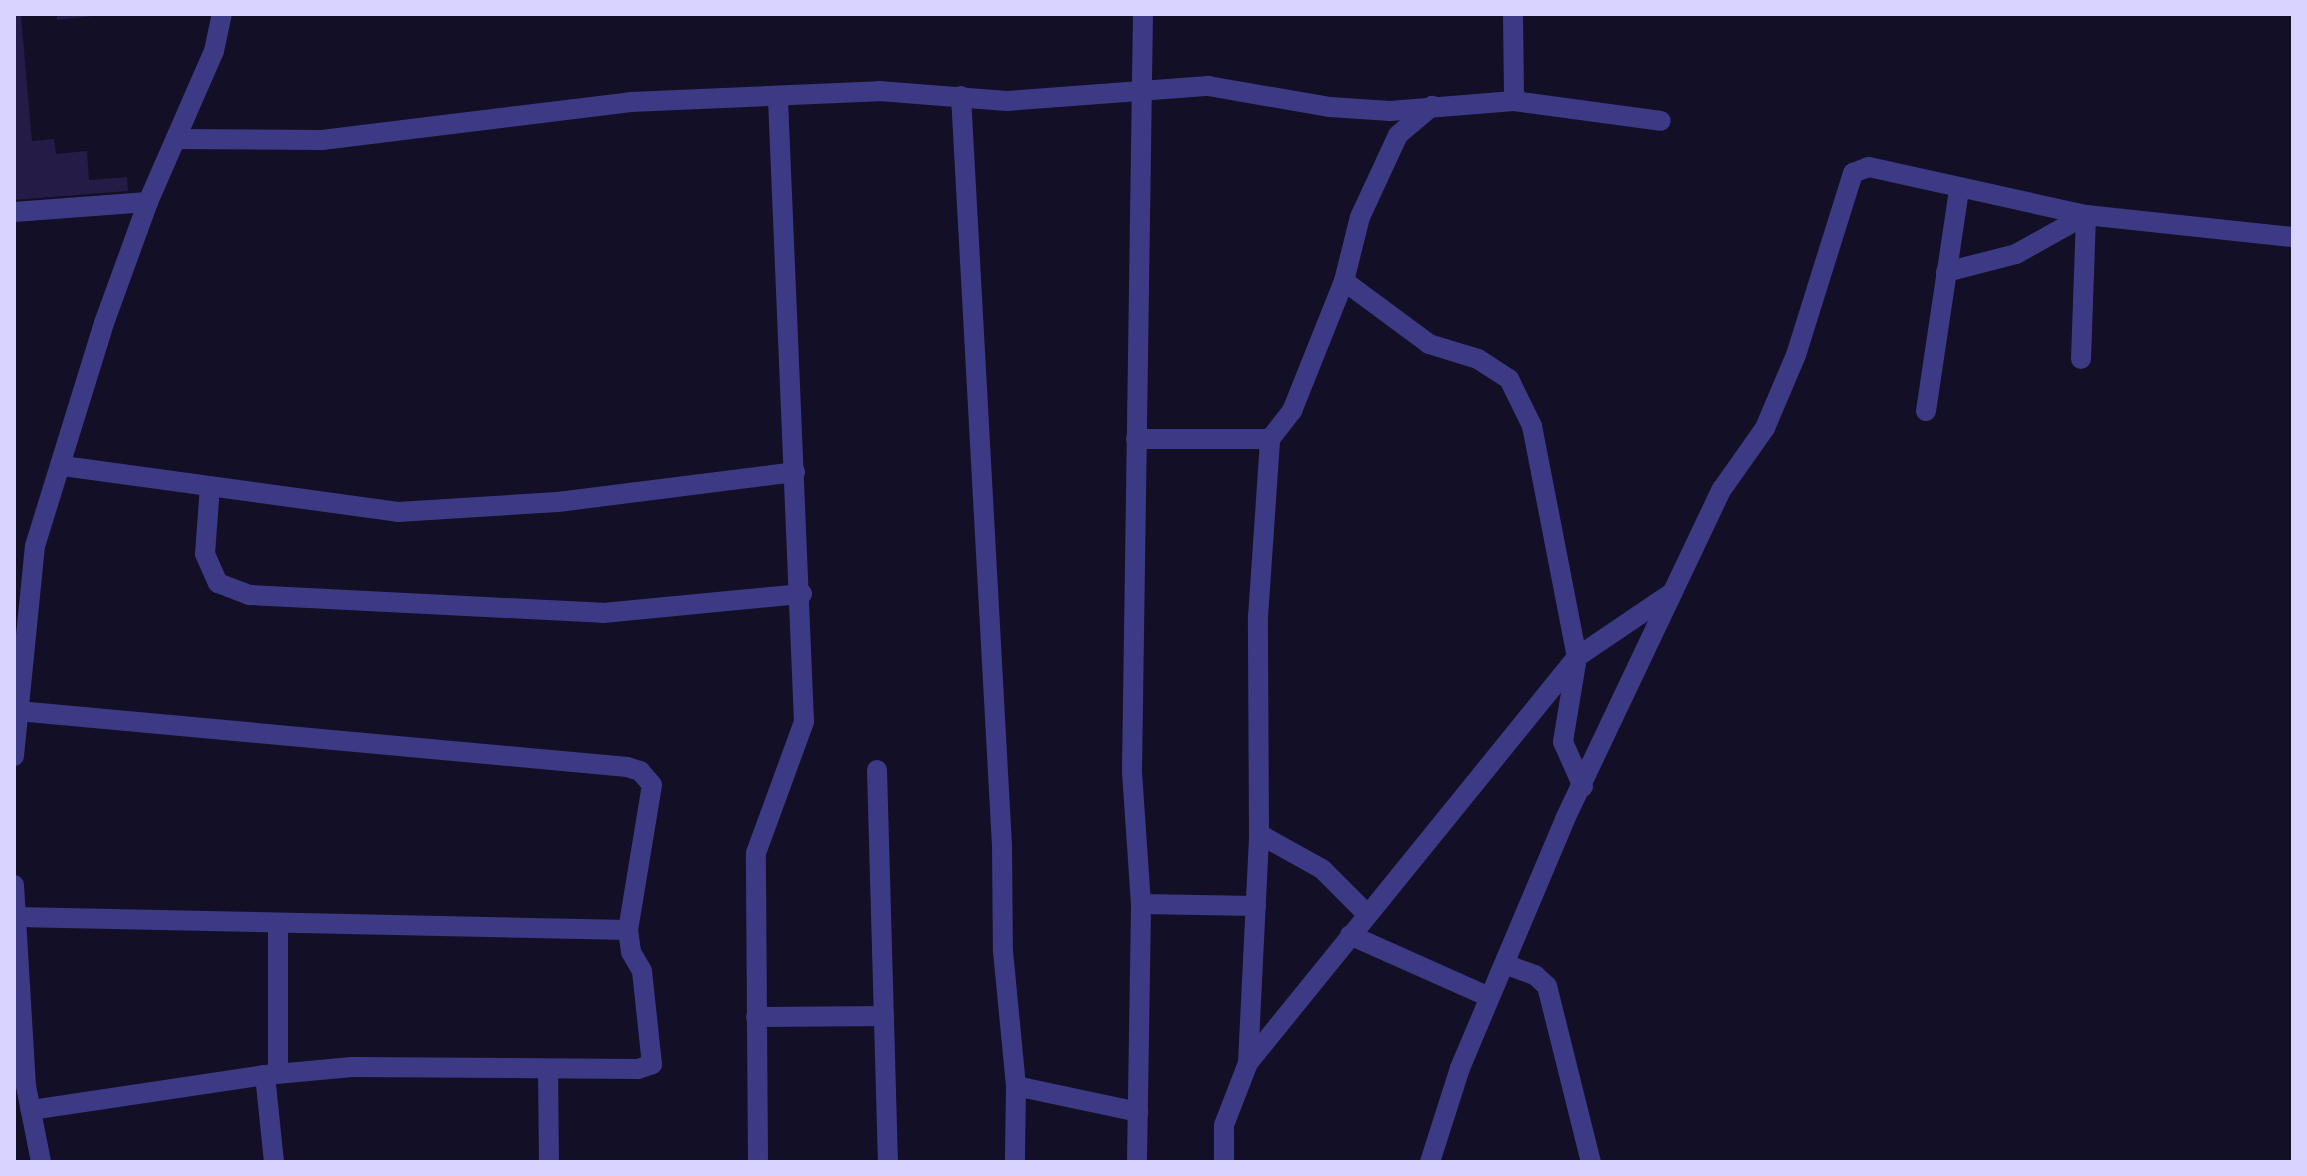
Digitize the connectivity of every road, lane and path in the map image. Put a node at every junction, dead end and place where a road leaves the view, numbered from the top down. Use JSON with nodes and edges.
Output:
{"nodes":[{"id":1,"x":222,"y":14,"type":"edge"},
{"id":2,"x":1143,"y":14,"type":"edge"},
{"id":3,"x":1513,"y":14,"type":"edge"},
{"id":4,"x":1144,"y":94,"type":"junction"},
{"id":5,"x":961,"y":96,"type":"junction"},
{"id":6,"x":778,"y":98,"type":"junction"},
{"id":7,"x":1514,"y":101,"type":"junction"},
{"id":8,"x":1432,"y":106,"type":"junction"},
{"id":9,"x":1661,"y":121,"type":"dead end"},
{"id":10,"x":176,"y":139,"type":"junction"},
{"id":11,"x":1959,"y":189,"type":"junction"},
{"id":12,"x":148,"y":202,"type":"junction"},
{"id":13,"x":14,"y":212,"type":"edge"},
{"id":14,"x":2086,"y":215,"type":"junction"},
{"id":15,"x":2293,"y":237,"type":"edge"},
{"id":16,"x":1946,"y":272,"type":"junction"},
{"id":17,"x":1344,"y":281,"type":"junction"},
{"id":18,"x":2081,"y":359,"type":"dead end"},
{"id":19,"x":1926,"y":411,"type":"dead end"},
{"id":20,"x":1136,"y":439,"type":"junction"},
{"id":21,"x":1270,"y":439,"type":"junction"},
{"id":22,"x":63,"y":466,"type":"junction"},
{"id":23,"x":795,"y":472,"type":"junction"},
{"id":24,"x":210,"y":486,"type":"junction"},
{"id":25,"x":1673,"y":592,"type":"junction"},
{"id":26,"x":802,"y":594,"type":"junction"},
{"id":27,"x":1577,"y":657,"type":"junction"},
{"id":28,"x":18,"y":711,"type":"junction"},
{"id":29,"x":14,"y":756,"type":"edge"},
{"id":30,"x":877,"y":770,"type":"dead end"},
{"id":31,"x":1583,"y":787,"type":"junction"},
{"id":32,"x":1259,"y":834,"type":"junction"},
{"id":33,"x":14,"y":885,"type":"edge"},
{"id":34,"x":1141,"y":904,"type":"junction"},
{"id":35,"x":1256,"y":906,"type":"junction"},
{"id":36,"x":1366,"y":913,"type":"junction"},
{"id":37,"x":16,"y":917,"type":"edge"},
{"id":38,"x":278,"y":923,"type":"junction"},
{"id":39,"x":628,"y":930,"type":"junction"},
{"id":40,"x":1350,"y":935,"type":"junction"},
{"id":41,"x":1507,"y":965,"type":"junction"},
{"id":42,"x":1489,"y":997,"type":"junction"},
{"id":43,"x":884,"y":1016,"type":"junction"},
{"id":44,"x":756,"y":1017,"type":"junction"},
{"id":45,"x":1248,"y":1063,"type":"junction"},
{"id":46,"x":548,"y":1069,"type":"junction"},
{"id":47,"x":272,"y":1074,"type":"junction"},
{"id":48,"x":1016,"y":1086,"type":"junction"},
{"id":49,"x":31,"y":1110,"type":"junction"},
{"id":50,"x":1138,"y":1112,"type":"junction"},
{"id":51,"x":41,"y":1162,"type":"edge"},
{"id":52,"x":274,"y":1162,"type":"edge"},
{"id":53,"x":549,"y":1162,"type":"edge"},
{"id":54,"x":758,"y":1162,"type":"edge"},
{"id":55,"x":888,"y":1162,"type":"edge"},
{"id":56,"x":1015,"y":1162,"type":"edge"},
{"id":57,"x":1137,"y":1162,"type":"edge"},
{"id":58,"x":1224,"y":1162,"type":"edge"},
{"id":59,"x":1430,"y":1162,"type":"edge"},
{"id":60,"x":1591,"y":1162,"type":"edge"}],
"edges":[{"from":1,"to":10,"type":"street"},
{"from":2,"to":4,"type":"street"},
{"from":3,"to":7,"type":"street"},
{"from":4,"to":5,"type":"street"},
{"from":4,"to":8,"type":"street"},
{"from":4,"to":20,"type":"street"},
{"from":5,"to":6,"type":"street"},
{"from":5,"to":48,"type":"street"},
{"from":6,"to":10,"type":"street"},
{"from":6,"to":23,"type":"street"},
{"from":7,"to":8,"type":"street"},
{"from":7,"to":9,"type":"street"},
{"from":8,"to":17,"type":"street"},
{"from":10,"to":12,"type":"street"},
{"from":11,"to":14,"type":"street"},
{"from":11,"to":16,"type":"street"},
{"from":11,"to":25,"type":"street"},
{"from":12,"to":13,"type":"street"},
{"from":12,"to":22,"type":"street"},
{"from":14,"to":15,"type":"street"},
{"from":14,"to":16,"type":"street"},
{"from":14,"to":18,"type":"street"},
{"from":16,"to":19,"type":"street"},
{"from":17,"to":21,"type":"street"},
{"from":17,"to":27,"type":"street"},
{"from":20,"to":21,"type":"street"},
{"from":20,"to":34,"type":"street"},
{"from":21,"to":32,"type":"street"},
{"from":22,"to":24,"type":"street"},
{"from":22,"to":28,"type":"street"},
{"from":23,"to":24,"type":"street"},
{"from":23,"to":26,"type":"street"},
{"from":24,"to":26,"type":"street"},
{"from":25,"to":27,"type":"street"},
{"from":25,"to":31,"type":"street"},
{"from":26,"to":44,"type":"street"},
{"from":27,"to":31,"type":"street"},
{"from":27,"to":36,"type":"street"},
{"from":28,"to":29,"type":"street"},
{"from":28,"to":39,"type":"street"},
{"from":30,"to":43,"type":"street"},
{"from":31,"to":41,"type":"street"},
{"from":32,"to":35,"type":"street"},
{"from":32,"to":36,"type":"street"},
{"from":33,"to":37,"type":"street"},
{"from":34,"to":35,"type":"street"},
{"from":34,"to":50,"type":"street"},
{"from":35,"to":45,"type":"street"},
{"from":36,"to":40,"type":"street"},
{"from":37,"to":38,"type":"street"},
{"from":37,"to":49,"type":"street"},
{"from":38,"to":39,"type":"street"},
{"from":38,"to":47,"type":"street"},
{"from":39,"to":46,"type":"street"},
{"from":40,"to":42,"type":"street"},
{"from":40,"to":45,"type":"street"},
{"from":41,"to":42,"type":"street"},
{"from":41,"to":60,"type":"street"},
{"from":42,"to":59,"type":"street"},
{"from":43,"to":44,"type":"street"},
{"from":43,"to":55,"type":"street"},
{"from":44,"to":54,"type":"street"},
{"from":45,"to":58,"type":"street"},
{"from":46,"to":47,"type":"street"},
{"from":46,"to":53,"type":"street"},
{"from":47,"to":49,"type":"street"},
{"from":47,"to":52,"type":"street"},
{"from":48,"to":50,"type":"street"},
{"from":48,"to":56,"type":"street"},
{"from":49,"to":51,"type":"street"},
{"from":50,"to":57,"type":"street"}]}
